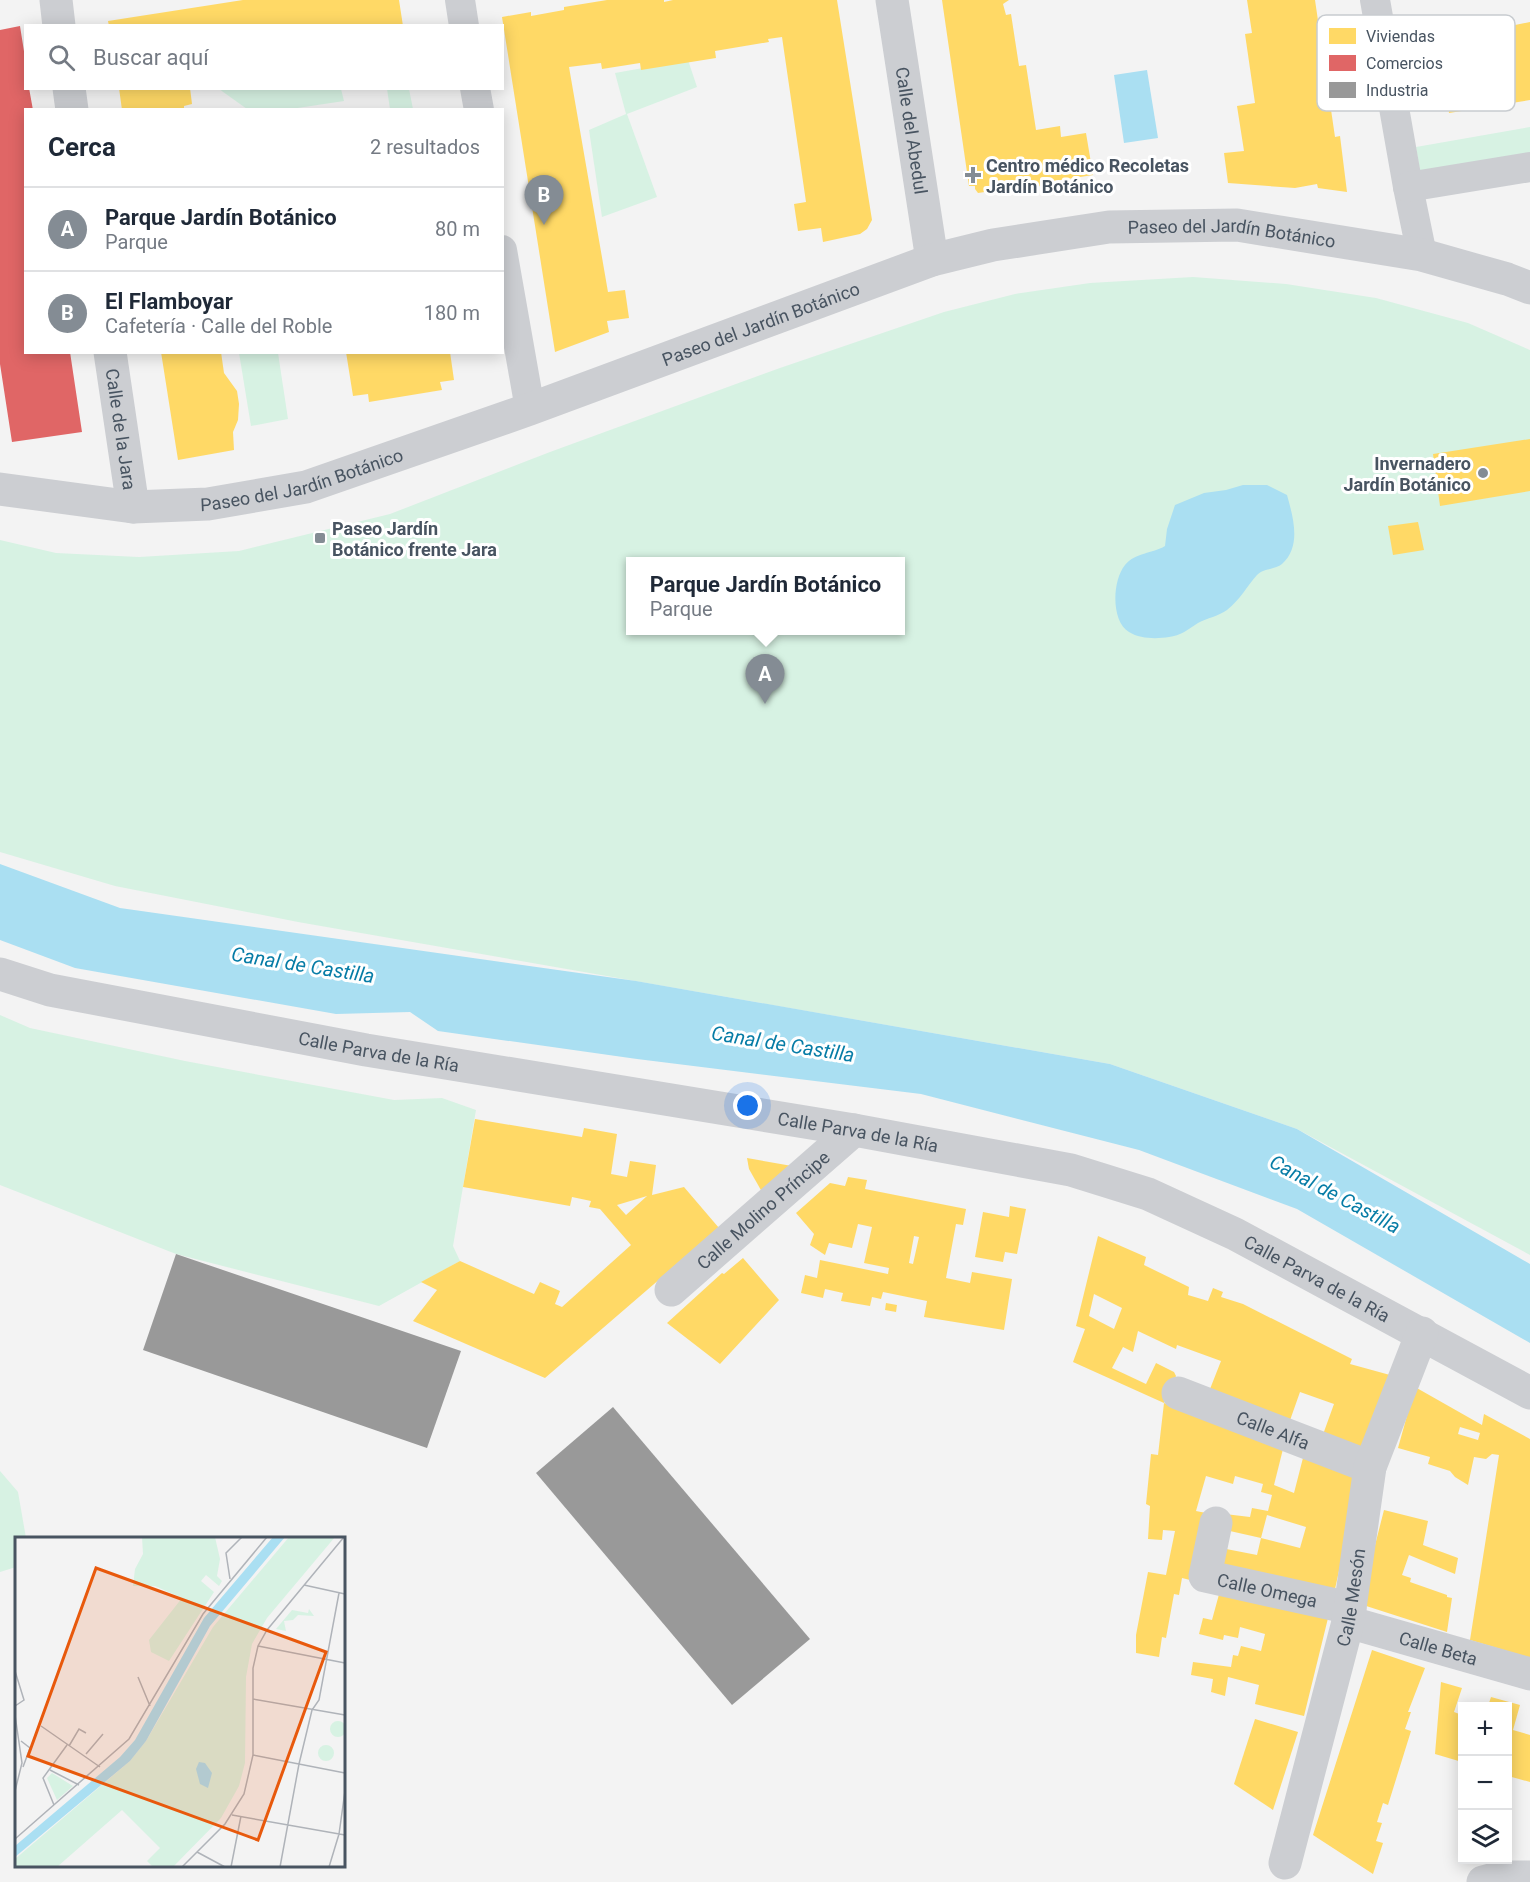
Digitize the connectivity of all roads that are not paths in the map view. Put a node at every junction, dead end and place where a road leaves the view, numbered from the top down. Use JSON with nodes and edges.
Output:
{"nodes":[{"id":1,"x":56,"y":0,"type":"edge"},
{"id":2,"x":460,"y":0,"type":"edge"},
{"id":3,"x":892,"y":0,"type":"edge"},
{"id":4,"x":1376,"y":0,"type":"edge"},
{"id":5,"x":1379,"y":15,"type":"edge"},
{"id":6,"x":59,"y":24,"type":"edge"},
{"id":7,"x":464,"y":24,"type":"edge"},
{"id":8,"x":69,"y":90,"type":"edge"},
{"id":9,"x":475,"y":90,"type":"edge"},
{"id":10,"x":72,"y":108,"type":"edge"},
{"id":11,"x":478,"y":108,"type":"edge"},
{"id":12,"x":1395,"y":111,"type":"edge"},
{"id":13,"x":1530,"y":167,"type":"edge"},
{"id":14,"x":1408,"y":187,"type":"junction"},
{"id":15,"x":1422,"y":255,"type":"junction"},
{"id":16,"x":932,"y":260,"type":"junction"},
{"id":17,"x":504,"y":261,"type":"edge"},
{"id":18,"x":1530,"y":288,"type":"edge"},
{"id":19,"x":110,"y":354,"type":"edge"},
{"id":20,"x":530,"y":409,"type":"junction"},
{"id":21,"x":0,"y":489,"type":"edge"},
{"id":22,"x":133,"y":507,"type":"junction"},
{"id":23,"x":0,"y":974,"type":"edge"},
{"id":24,"x":855,"y":1130,"type":"junction"},
{"id":25,"x":671,"y":1290,"type":"dead end"},
{"id":26,"x":1422,"y":1334,"type":"junction"},
{"id":27,"x":1178,"y":1392,"type":"dead end"},
{"id":28,"x":1530,"y":1393,"type":"edge"},
{"id":29,"x":1370,"y":1467,"type":"junction"},
{"id":30,"x":1216,"y":1522,"type":"dead end"},
{"id":31,"x":1349,"y":1615,"type":"junction"},
{"id":32,"x":1530,"y":1674,"type":"edge"},
{"id":33,"x":1285,"y":1863,"type":"dead end"},
{"id":34,"x":1530,"y":1877,"type":"edge"},
{"id":35,"x":1483,"y":1882,"type":"edge"}],
"edges":[{"from":1,"to":6,"type":"street"},
{"from":2,"to":7,"type":"street"},
{"from":3,"to":16,"type":"street","name":"Calle del Abedul"},
{"from":4,"to":5,"type":"street"},
{"from":8,"to":10,"type":"street"},
{"from":9,"to":11,"type":"street"},
{"from":12,"to":14,"type":"street"},
{"from":13,"to":14,"type":"street"},
{"from":14,"to":15,"type":"street"},
{"from":15,"to":16,"type":"street","name":"Paseo del Jardín Botánico"},
{"from":15,"to":18,"type":"street","name":"Paseo del Jardín Botánico"},
{"from":16,"to":20,"type":"street","name":"Paseo del Jardín Botánico"},
{"from":17,"to":20,"type":"street"},
{"from":19,"to":22,"type":"street","name":"Calle de la Jara"},
{"from":20,"to":22,"type":"street","name":"Paseo del Jardín Botánico"},
{"from":21,"to":22,"type":"street","name":"Paseo del Jardín Botánico"},
{"from":23,"to":24,"type":"street","name":"Calle Parva de la Ría"},
{"from":24,"to":25,"type":"street","name":"Calle Molino Príncipe"},
{"from":24,"to":26,"type":"street","name":"Calle Parva de la Ría"},
{"from":26,"to":28,"type":"street","name":"Calle Parva de la Ría"},
{"from":26,"to":29,"type":"street","name":"Calle Mesón"},
{"from":27,"to":29,"type":"street","name":"Calle Alfa"},
{"from":29,"to":31,"type":"street","name":"Calle Mesón"},
{"from":30,"to":31,"type":"street","name":"Calle Omega"},
{"from":31,"to":32,"type":"street","name":"Calle Beta"},
{"from":31,"to":33,"type":"street","name":"Calle Mesón"},
{"from":34,"to":35,"type":"main road"}]}
